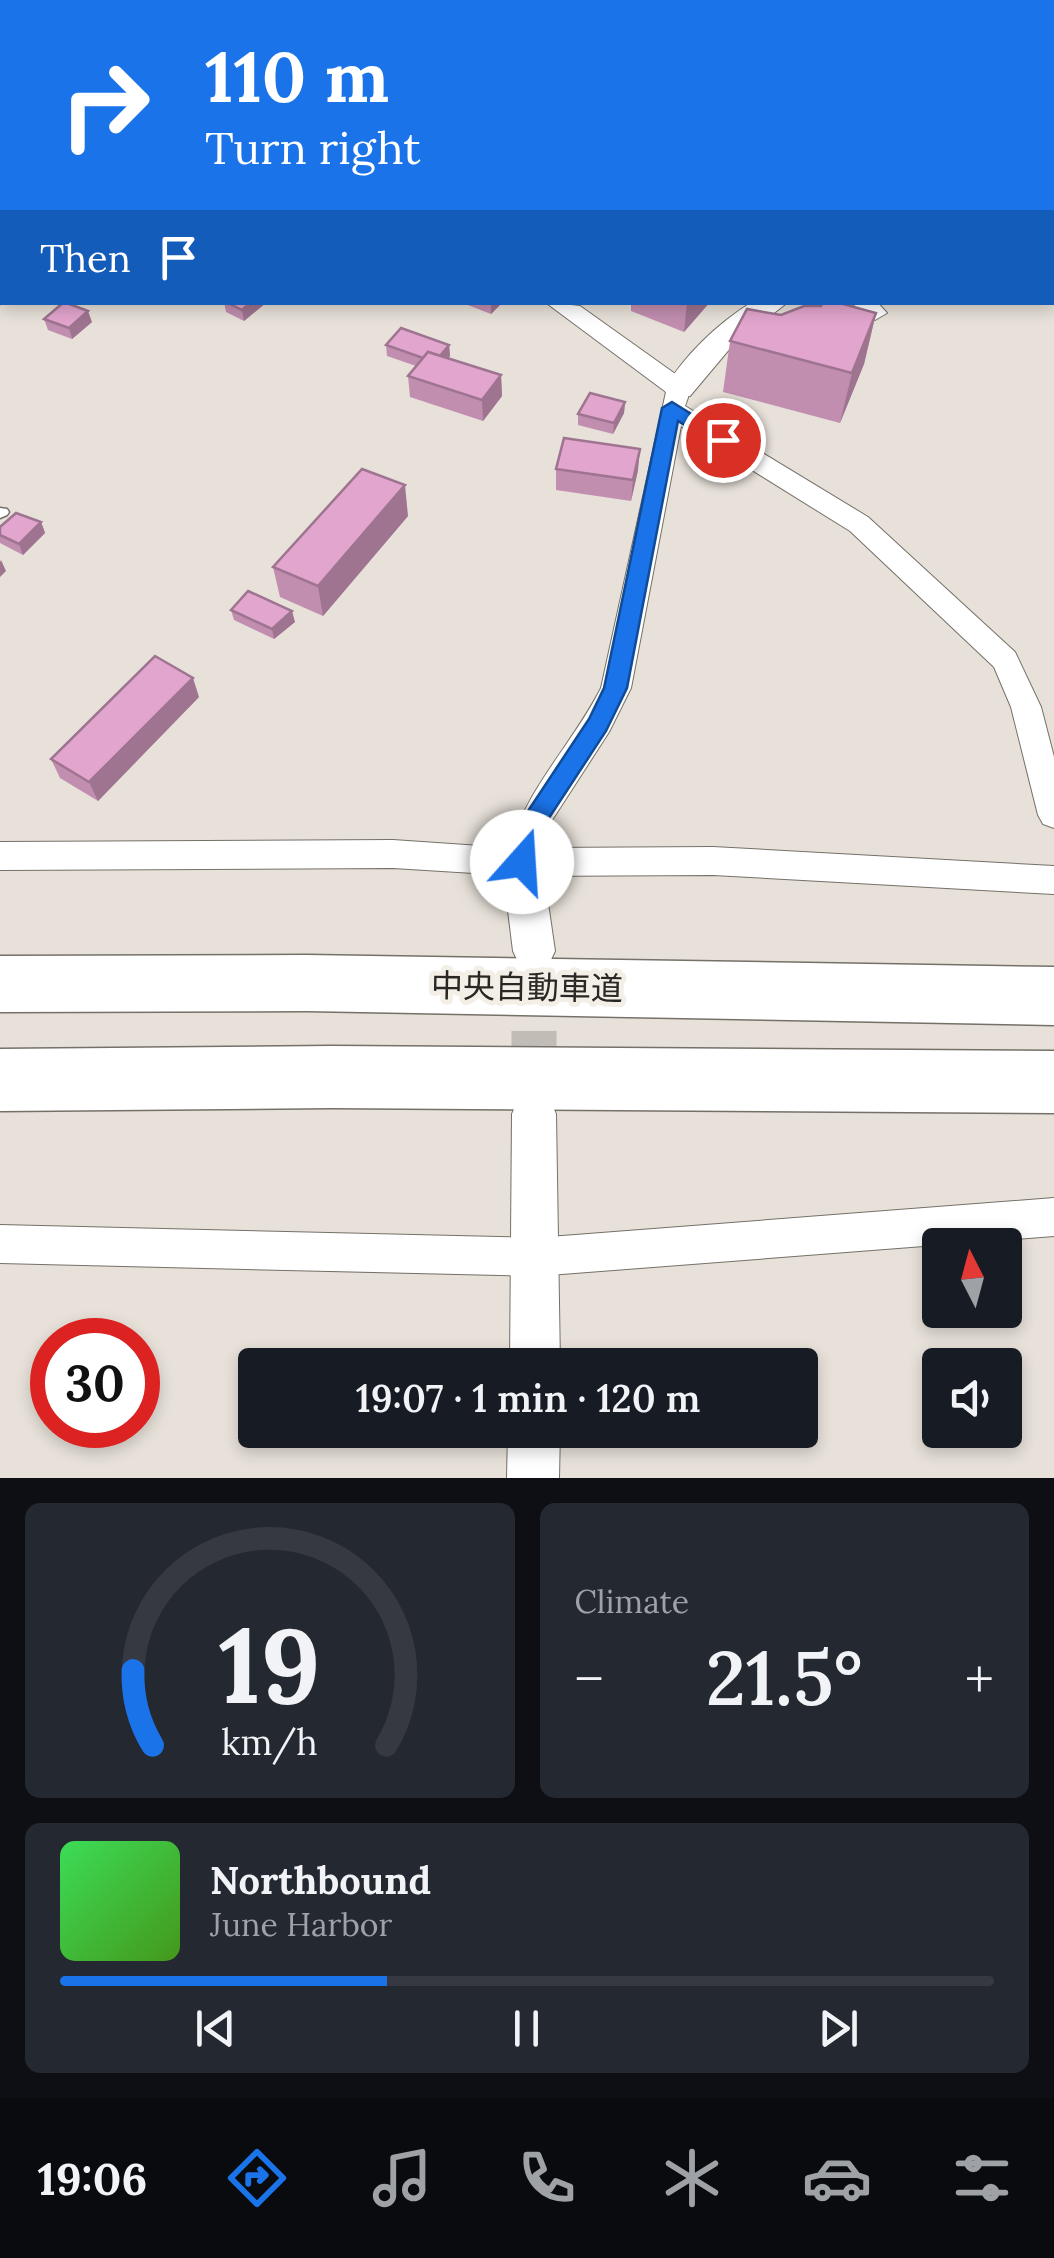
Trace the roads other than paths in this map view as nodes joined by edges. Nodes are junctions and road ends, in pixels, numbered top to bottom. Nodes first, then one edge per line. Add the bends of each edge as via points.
1 (562, 305) edge
2 (769, 305) edge
3 (675, 399) junction
4 (1054, 815) edge
5 (0, 856) edge
6 (522, 862) junction
7 (1054, 880) edge
8 (534, 951) tunnel mouth
9 (0, 984) edge
10 (1054, 996) edge
11 (0, 1080) edge
12 (1054, 1082) edge
13 (534, 1114) tunnel mouth
14 (1054, 1218) edge
15 (0, 1244) edge
16 (536, 1257) junction
17 (535, 1348) edge
18 (534, 1448) edge
19 (533, 1478) edge

1 - 3 street
2 - 3 street via 738,322 708,352
3 - 4 street via 860,524 1006,660 1026,707
3 - 6 street via 616,688 532,824
5 - 6 street via 374,854
6 - 7 street via 712,861
6 - 8 street
9 - 10 highway, 中央自動車道
11 - 12 highway
13 - 16 street
14 - 16 street
15 - 16 street
16 - 17 street
18 - 19 street

